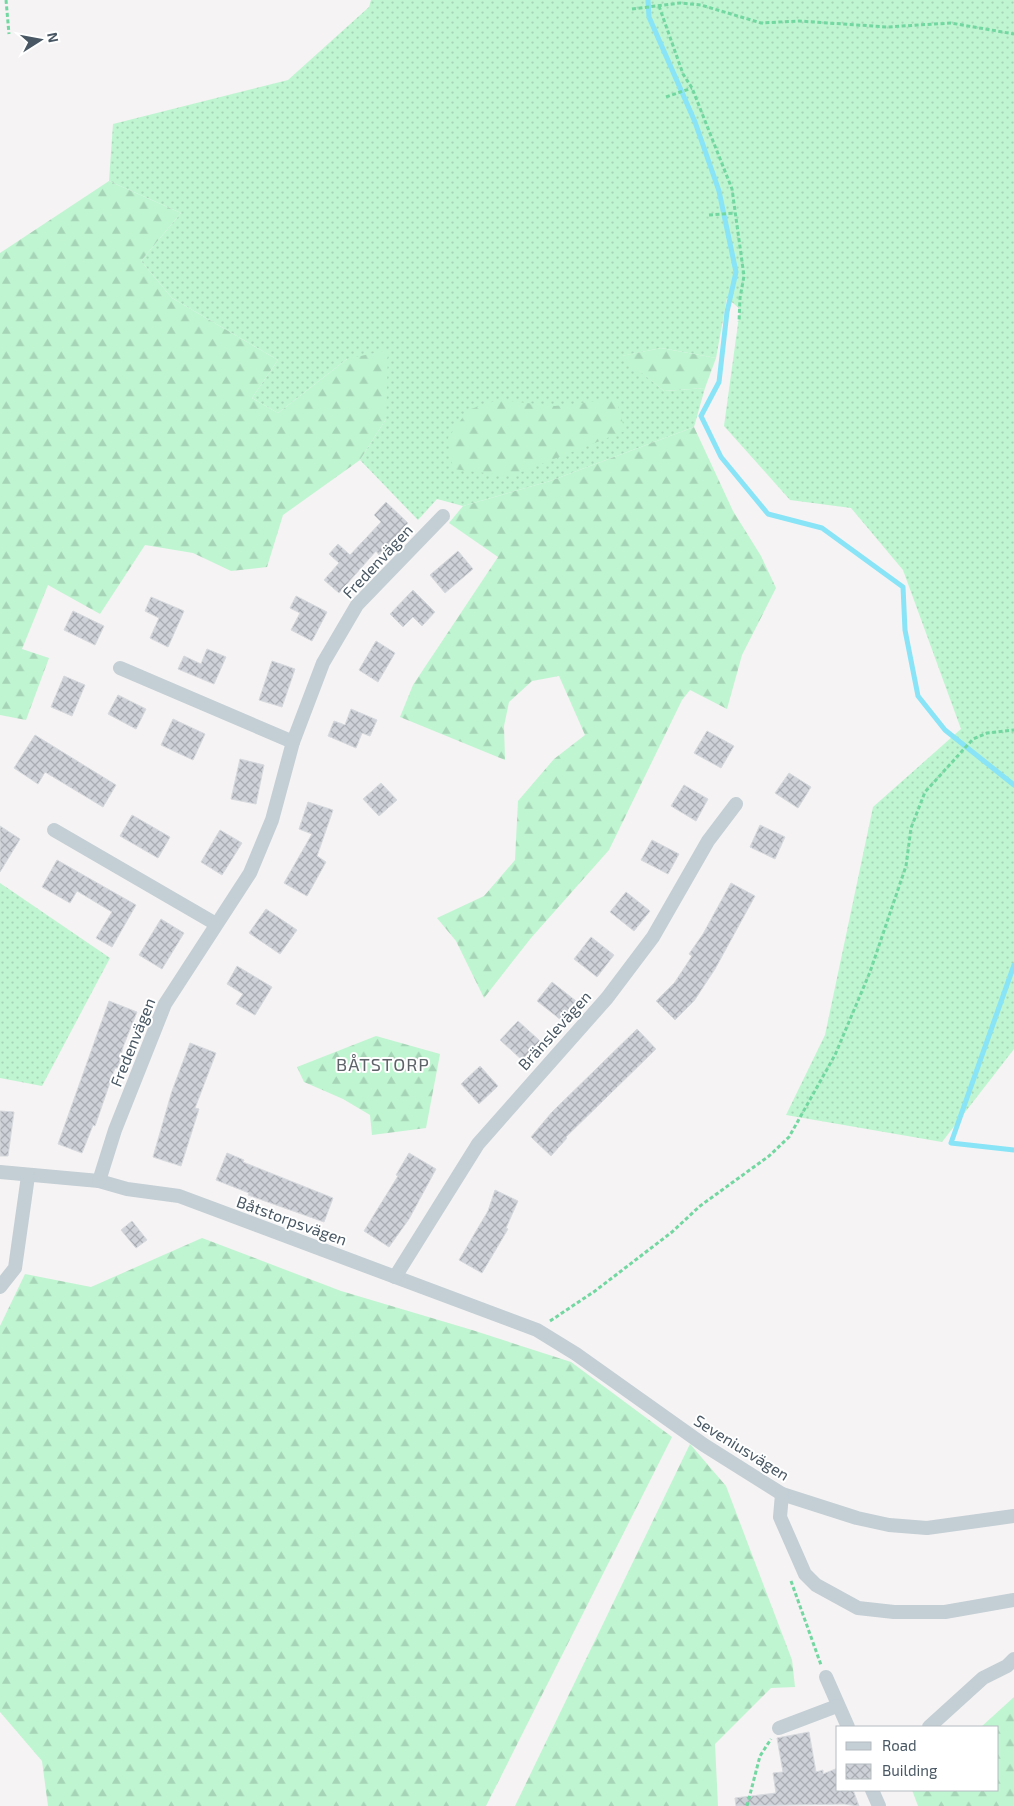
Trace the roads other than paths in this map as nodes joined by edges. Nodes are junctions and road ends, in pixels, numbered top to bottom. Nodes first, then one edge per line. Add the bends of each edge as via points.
1 (443, 516) dead end
2 (120, 668) dead end
3 (293, 742) junction
4 (736, 804) dead end
5 (54, 830) dead end
6 (216, 924) junction
7 (0, 1172) edge
8 (28, 1176) junction
9 (99, 1181) junction
10 (395, 1277) junction
11 (0, 1287) edge
12 (537, 1330) joint
13 (782, 1494) junction
14 (1014, 1516) edge
15 (1014, 1600) edge
16 (1014, 1659) edge
17 (826, 1677) dead end
18 (837, 1706) junction
19 (847, 1726) edge
20 (930, 1726) edge
21 (779, 1728) road end
22 (872, 1791) edge
23 (879, 1806) edge

1 - 3 street, Fredenvägen via 357,605 323,663
2 - 3 street
3 - 6 street, Fredenvägen via 272,820 250,872
4 - 10 street, Bränslevägen via 708,841 653,937 607,998 478,1144
5 - 6 street
6 - 9 street, Fredenvägen via 165,1004 115,1130
7 - 8 street, Båtstorpsvägen
8 - 9 street, Båtstorpsvägen
8 - 11 street via 15,1268
9 - 10 street, Båtstorpsvägen via 127,1189 180,1196
10 - 12 street, Båtstorpsvägen
12 - 13 street, Seveniusvägen via 704,1445
13 - 14 street, Seveniusvägen via 889,1525 927,1528
13 - 15 street via 780,1517 805,1574 816,1585 858,1608 945,1612
16 - 20 street via 983,1678
17 - 18 street
18 - 19 street
18 - 21 street
22 - 23 street

